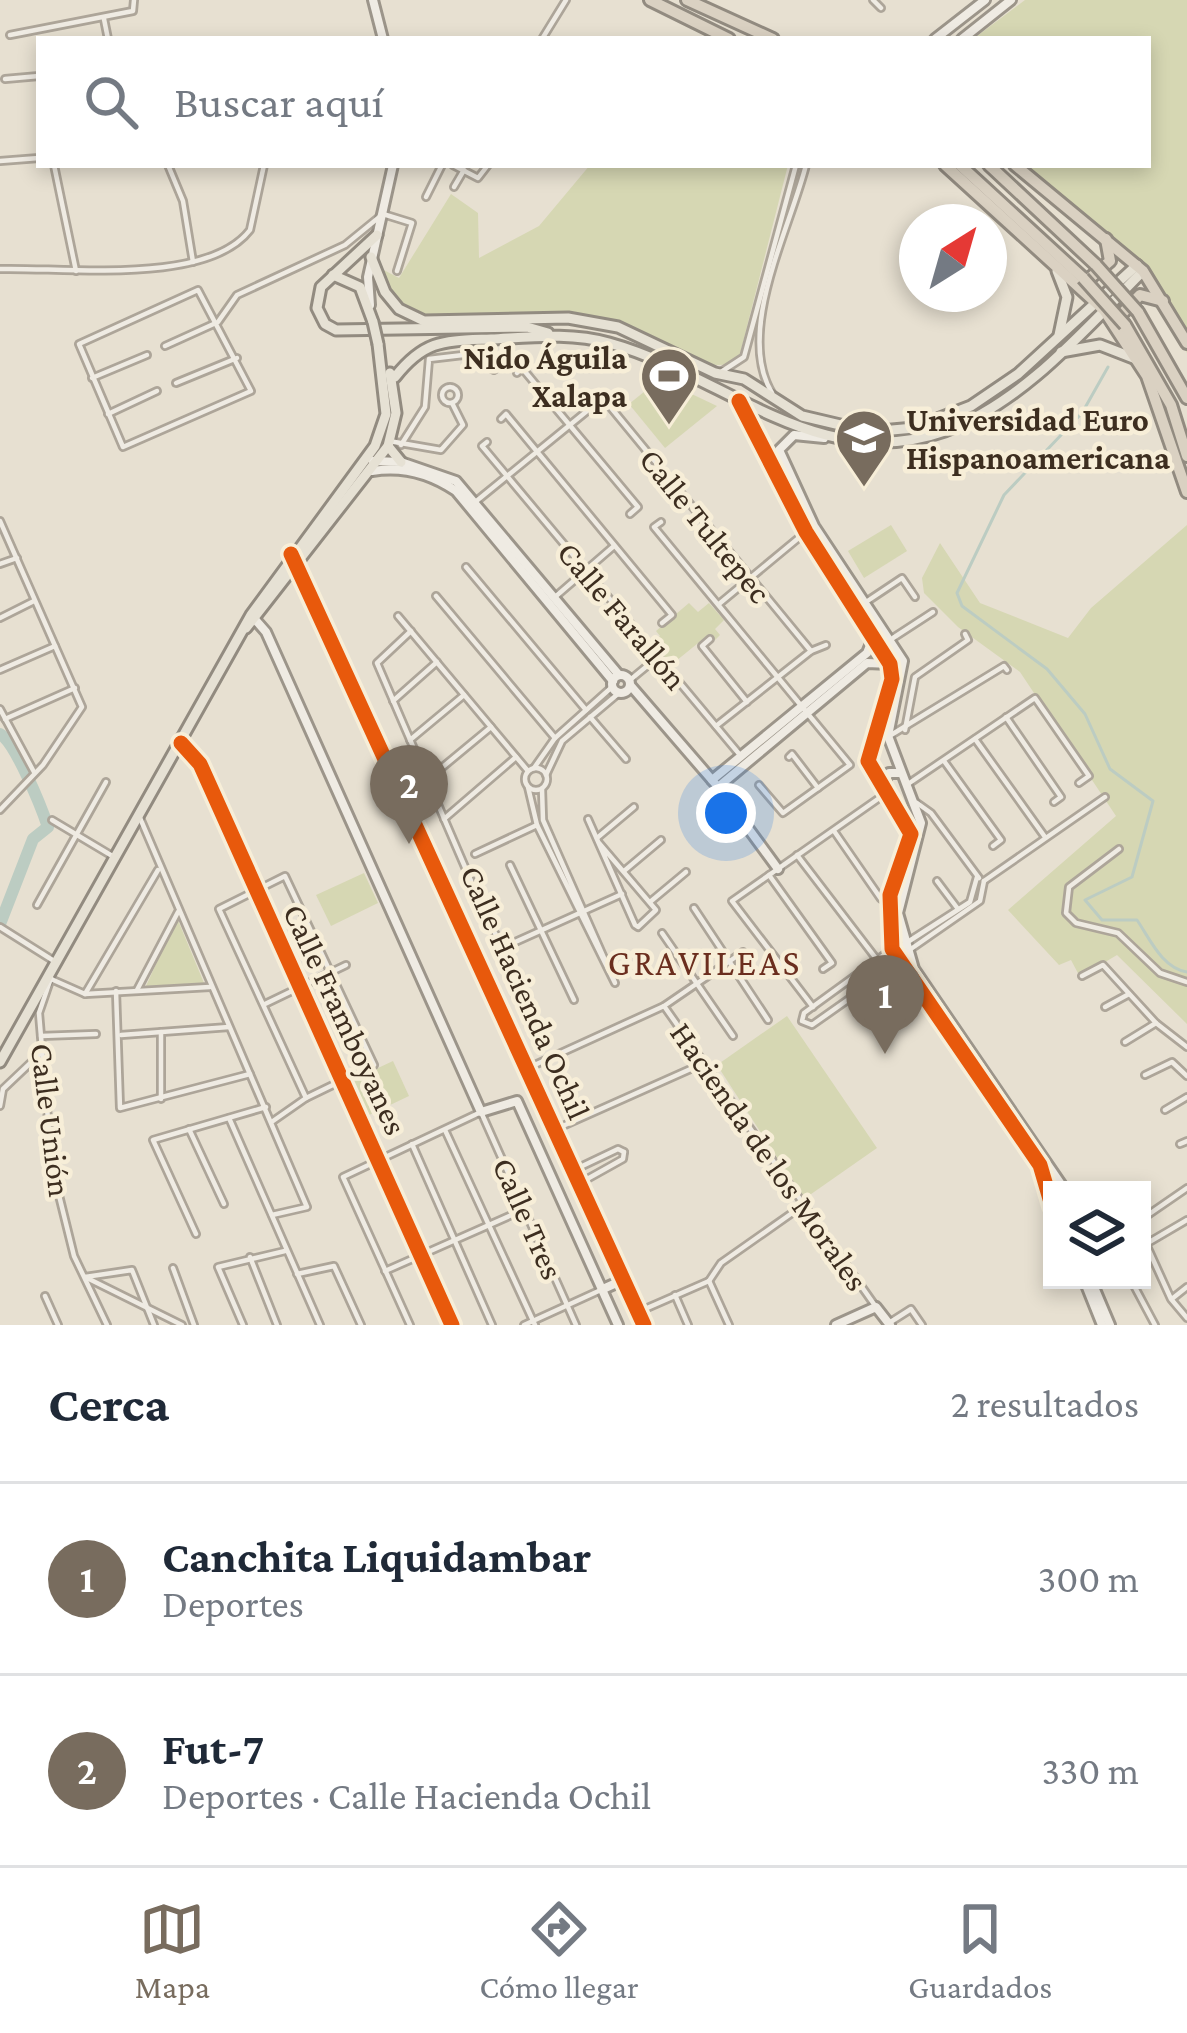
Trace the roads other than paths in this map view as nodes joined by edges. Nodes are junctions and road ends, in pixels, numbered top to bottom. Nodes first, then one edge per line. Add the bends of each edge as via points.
1 (134, 0) edge
2 (373, 0) edge
3 (566, 0) edge
4 (650, 0) edge
5 (687, 0) edge
6 (873, 0) edge
7 (980, 2) edge
8 (1004, 2) edge
9 (881, 8) dead end
10 (104, 19) junction
11 (10, 35) dead end
12 (107, 36) edge
13 (382, 36) edge
14 (544, 36) edge
15 (723, 36) edge
16 (766, 36) edge
17 (939, 36) edge
18 (965, 36) edge
19 (36, 76) edge
20 (5, 79) dead end
21 (36, 158) edge
22 (0, 160) edge
23 (55, 168) edge
24 (169, 168) edge
25 (263, 168) edge
26 (392, 168) edge
27 (440, 168) edge
28 (460, 168) edge
29 (486, 168) edge
30 (795, 168) edge
31 (805, 168) edge
32 (948, 168) edge
33 (963, 168) edge
34 (992, 168) edge
35 (1019, 168) edge
36 (464, 170) junction
37 (454, 188) dead end
38 (426, 197) dead end
39 (383, 214) junction
40 (1103, 233) junction
41 (376, 235) junction
42 (371, 257) junction
43 (1052, 261) junction
44 (193, 262) junction
45 (1140, 268) junction
46 (0, 269) edge
47 (76, 272) junction
48 (398, 272) dead end
49 (333, 275) junction
50 (1081, 281) junction
51 (1166, 303) junction
52 (370, 305) junction
53 (1101, 306) junction
54 (218, 322) junction
55 (495, 322) junction
56 (1119, 324) junction
57 (556, 336) junction
58 (1058, 339) junction
59 (1187, 343) edge
60 (165, 346) dead end
61 (1061, 352) junction
62 (147, 355) dead end
63 (237, 358) junction
64 (1139, 361) junction
65 (692, 362) junction
66 (382, 364) junction
67 (669, 368) junction
68 (494, 370) dead end
69 (517, 373) dead end
70 (715, 374) junction
71 (394, 377) junction
72 (92, 378) junction
73 (176, 383) dead end
74 (762, 390) junction
75 (158, 391) dead end
76 (1187, 398) edge
77 (740, 401) junction
78 (452, 403) dead end
79 (778, 403) junction
80 (107, 414) junction
81 (391, 414) junction
82 (501, 419) dead end
83 (568, 423) junction
84 (870, 432) junction
85 (824, 438) junction
86 (487, 442) dead end
87 (855, 443) junction
88 (393, 444) junction
89 (536, 451) junction
90 (1187, 456) edge
91 (400, 462) junction
92 (373, 464) junction
93 (506, 476) junction
94 (1187, 492) edge
95 (473, 504) junction
96 (631, 514) dead end
97 (802, 515) junction
98 (661, 522) dead end
99 (1, 525) edge
100 (810, 529) junction
101 (614, 546) junction
102 (17, 558) junction
103 (294, 558) junction
104 (0, 564) edge
105 (466, 567) dead end
106 (585, 572) junction
107 (749, 578) junction
108 (436, 596) dead end
109 (555, 597) junction
110 (915, 597) dead end
111 (34, 601) junction
112 (866, 602) junction
113 (718, 604) junction
114 (933, 612) dead end
115 (398, 616) dead end
116 (254, 617) junction
117 (0, 618) edge
118 (662, 623) dead end
119 (411, 632) junction
120 (964, 634) dead end
121 (873, 636) junction
122 (893, 638) junction
123 (710, 639) dead end
124 (826, 645) dead end
125 (55, 646) junction
126 (899, 649) junction
127 (811, 650) junction
128 (882, 650) junction
129 (658, 657) junction
130 (437, 662) junction
131 (890, 664) junction
132 (0, 670) edge
133 (1006, 670) dead end
134 (779, 676) junction
135 (630, 683) junction
136 (616, 684) junction
137 (75, 688) junction
138 (464, 695) junction
139 (393, 701) junction
140 (748, 702) junction
141 (803, 707) junction
142 (0, 709) edge
143 (588, 714) junction
144 (1006, 717) junction
145 (5, 719) junction
146 (574, 726) junction
147 (716, 726) junction
148 (490, 727) junction
149 (905, 730) junction
150 (888, 736) junction
151 (555, 737) junction
152 (975, 739) junction
153 (410, 740) junction
154 (181, 743) junction
155 (740, 754) junction
156 (515, 757) junction
157 (789, 757) dead end
158 (626, 759) dead end
159 (944, 761) junction
160 (531, 770) junction
161 (35, 773) junction
162 (900, 773) junction
163 (546, 775) junction
164 (427, 780) junction
165 (106, 782) dead end
166 (1079, 782) dead end
167 (715, 783) junction
168 (759, 785) dead end
169 (909, 786) junction
170 (528, 788) junction
171 (818, 788) junction
172 (542, 789) junction
173 (885, 794) junction
174 (1105, 797) dead end
175 (1054, 802) dead end
176 (917, 803) junction
177 (634, 807) dead end
178 (0, 810) edge
179 (139, 814) junction
180 (444, 819) junction
181 (588, 819) dead end
182 (52, 820) dead end
183 (537, 825) junction
184 (834, 831) junction
185 (76, 834) junction
186 (1045, 838) junction
187 (597, 840) junction
188 (662, 841) dead end
189 (551, 846) junction
190 (993, 846) dead end
191 (1119, 849) dead end
192 (475, 854) dead end
193 (797, 855) junction
194 (114, 856) junction
195 (510, 865) dead end
196 (158, 870) junction
197 (624, 872) junction
198 (686, 872) dead end
199 (773, 872) junction
200 (981, 879) junction
201 (471, 881) dead end
202 (937, 881) dead end
203 (254, 890) junction
204 (622, 894) junction
205 (881, 899) dead end
206 (650, 902) junction
207 (38, 905) dead end
208 (694, 908) dead end
209 (958, 909) junction
210 (178, 912) junction
211 (582, 912) junction
212 (0, 927) edge
213 (541, 931) junction
214 (662, 933) dead end
215 (495, 934) dead end
216 (502, 948) junction
217 (892, 949) junction
218 (905, 949) junction
219 (743, 952) dead end
220 (55, 961) junction
221 (728, 962) junction
222 (878, 962) junction
223 (899, 962) junction
224 (346, 965) dead end
225 (823, 969) dead end
226 (331, 971) junction
227 (1082, 976) dead end
228 (51, 979) junction
229 (1187, 982) edge
230 (697, 985) junction
231 (297, 986) junction
232 (211, 987) junction
233 (136, 990) junction
234 (116, 991) junction
235 (86, 994) junction
236 (1129, 994) junction
237 (574, 1000) dead end
238 (263, 1004) junction
239 (664, 1006) junction
240 (812, 1007) junction
241 (1105, 1007) dead end
242 (533, 1018) dead end
243 (768, 1020) dead end
244 (1156, 1023) junction
245 (229, 1027) junction
246 (160, 1032) junction
247 (96, 1034) dead end
248 (119, 1035) junction
249 (41, 1036) junction
250 (733, 1036) dead end
251 (1125, 1042) dead end
252 (1187, 1047) edge
253 (43, 1051) junction
254 (0, 1062) edge
255 (705, 1063) junction
256 (527, 1068) junction
257 (251, 1074) junction
258 (1145, 1075) dead end
259 (1187, 1076) edge
260 (341, 1084) junction
261 (1187, 1097) edge
262 (161, 1101) junction
263 (305, 1101) junction
264 (0, 1106) edge
265 (266, 1107) junction
266 (1165, 1109) dead end
267 (481, 1112) junction
268 (229, 1118) junction
269 (273, 1121) junction
270 (556, 1129) junction
271 (189, 1130) junction
272 (445, 1130) junction
273 (412, 1144) junction
274 (379, 1160) junction
275 (574, 1170) junction
276 (1045, 1181) edge
277 (1059, 1181) edge
278 (580, 1183) junction
279 (1187, 1188) edge
280 (224, 1204) dead end
281 (803, 1204) junction
282 (524, 1210) junction
283 (1151, 1213) edge
284 (272, 1215) junction
285 (1187, 1220) edge
286 (490, 1225) junction
287 (196, 1234) dead end
288 (454, 1240) junction
289 (1151, 1241) edge
290 (287, 1251) junction
291 (421, 1255) junction
292 (250, 1257) junction
293 (1151, 1260) edge
294 (173, 1268) dead end
295 (385, 1271) junction
296 (297, 1274) junction
297 (85, 1277) junction
298 (623, 1280) junction
299 (709, 1281) junction
300 (1187, 1287) edge
301 (603, 1289) junction
302 (1091, 1289) edge
303 (1136, 1289) edge
304 (675, 1295) junction
305 (45, 1296) dead end
306 (1171, 1299) junction
307 (567, 1305) junction
308 (876, 1307) junction
309 (148, 1311) junction
310 (638, 1312) junction
311 (1187, 1318) edge
312 (534, 1323) edge
313 (889, 1324) edge
314 (58, 1325) edge
315 (107, 1325) edge
316 (154, 1325) edge
317 (182, 1325) edge
318 (194, 1325) edge
319 (243, 1325) edge
320 (278, 1325) edge
321 (320, 1325) edge
322 (361, 1325) edge
323 (410, 1325) edge
324 (452, 1325) edge
325 (492, 1325) edge
326 (524, 1325) edge
327 (576, 1325) edge
328 (618, 1325) edge
329 (644, 1325) edge
330 (688, 1325) edge
331 (729, 1325) edge
332 (836, 1325) edge
333 (922, 1325) edge
334 (1106, 1325) edge
335 (1155, 1325) edge

1 - 10 street via 133,11
2 - 13 street
3 - 14 street
4 - 15 highway
5 - 16 highway
6 - 9 street
7 - 17 street
8 - 18 street
10 - 11 street
10 - 12 street
19 - 20 street
21 - 22 street
23 - 47 street
24 - 44 street
25 - 44 street via 250,230
26 - 39 street
27 - 38 street
28 - 36 street
29 - 36 street via 478,178
30 - 70 street via 745,357
31 - 79 street via 765,301 760,360
32 - 43 highway
33 - 50 highway
34 - 76 highway, bridge via 1138,312
35 - 40 highway
36 - 37 street
39 - 41 street
39 - 48 street via 412,223
39 - 54 street via 345,245 237,295
40 - 45 highway
40 - 50 highway via 1109,261 1089,283
41 - 42 street
41 - 49 main road
42 - 52 street
42 - 55 main road via 385,292 412,317
43 - 50 highway
43 - 58 main road via 1067,297
44 - 47 street
45 - 51 highway
45 - 53 main road
46 - 47 street
49 - 52 main road via 361,287
49 - 55 main road via 317,308 336,330
50 - 53 highway
50 - 56 highway, bridge
51 - 56 highway via 1140,296
51 - 59 highway
52 - 66 main road, bridge
53 - 56 highway
53 - 58 main road
53 - 61 main road
54 - 60 street
54 - 63 street
54 - 72 street via 196,290 80,342
55 - 57 main road
55 - 65 main road via 534,317 618,327
56 - 64 highway
56 - 90 highway via 1172,405
57 - 67 main road via 609,343
57 - 71 main road via 430,345
58 - 84 main road via 952,416
61 - 64 main road via 1100,345
61 - 87 main road via 1000,402 948,430
62 - 72 street
63 - 73 street
63 - 80 street via 249,394 147,438 123,447
64 - 94 highway
65 - 67 main road via 669,356
65 - 70 main road
66 - 71 main road
66 - 81 main road
67 - 77 main road
68 - 88 street via 463,355 429,359 425,407
69 - 83 street via 521,368
70 - 74 main road
71 - 81 main road
72 - 80 street
74 - 77 main road via 743,386
74 - 79 main road
75 - 80 street
77 - 85 main road
77 - 97 street
78 - 88 street via 463,425 441,450
79 - 84 main road via 821,423
81 - 88 main road
81 - 92 main road
82 - 89 street via 506,414
83 - 89 street
83 - 96 street via 638,507
83 - 107 street, Calle Tultepec via 603,398
84 - 87 main road via 870,440
85 - 87 main road
85 - 97 street via 794,435 779,450
86 - 93 street, Calle Farallón via 482,446
88 - 91 main road
88 - 92 main road
89 - 93 street
89 - 101 street
91 - 92 street
91 - 95 street via 456,482
92 - 95 street via 431,477
92 - 103 main road
93 - 95 street
93 - 106 street, Calle Farallón
95 - 109 street
95 - 136 street
97 - 100 street
98 - 113 street via 654,527
99 - 102 street
100 - 107 street
100 - 112 street
100 - 121 street
101 - 106 street
101 - 118 street via 672,615
102 - 104 street
102 - 111 street
103 - 116 main road
103 - 256 street, Calle Hacienda Ochil
105 - 143 street
106 - 109 street
106 - 129 street, Calle Farallón
107 - 113 street
107 - 127 street, Calle Tultepec
108 - 151 street
109 - 136 street
110 - 112 street via 902,578
111 - 117 street
111 - 125 street
112 - 122 street
113 - 134 street
114 - 122 street
115 - 119 street
116 - 154 main road
116 - 267 street
119 - 130 street
119 - 139 street via 378,660
120 - 149 street via 968,640 915,676
121 - 128 street
121 - 141 street via 867,653
122 - 126 street
123 - 140 street via 702,646
124 - 127 street
125 - 132 street
125 - 137 street
126 - 128 street
126 - 150 street via 904,671
127 - 134 street
128 - 131 street
129 - 135 street
129 - 147 street, Calle Farallón
130 - 138 street
130 - 139 street
131 - 141 street via 867,663
131 - 173 street via 868,761
133 - 149 street
134 - 140 street
134 - 141 street
135 - 136 street
135 - 136 street
135 - 167 street
136 - 143 street
137 - 145 street
137 - 161 street via 80,715
138 - 148 street
138 - 153 street
139 - 153 street
140 - 147 street
141 - 155 street
141 - 167 street
141 - 171 street via 850,765
142 - 145 street
143 - 146 street
143 - 158 street
144 - 152 street
144 - 166 street via 1035,698 1089,776
144 - 175 street via 1061,796
145 - 161 street
146 - 151 street
146 - 163 street
147 - 155 street, Calle Farallón
148 - 156 street
148 - 164 street
149 - 150 street
150 - 162 street
151 - 160 street
152 - 159 street
152 - 186 street
153 - 164 street
154 - 179 main road
154 - 203 street, Calle Framboyanes via 200,764
155 - 167 street
156 - 160 street
156 - 180 street
157 - 171 street
159 - 169 street
159 - 190 street via 1001,840
160 - 163 street
160 - 170 street
161 - 178 street
162 - 169 street
162 - 173 street via 889,773
163 - 172 street
164 - 180 street
165 - 185 street
167 - 199 street
168 - 171 street via 783,813
169 - 173 street
169 - 176 street
170 - 172 street
170 - 183 street
172 - 189 street
173 - 184 street
173 - 217 street via 911,834 890,895
174 - 186 street
176 - 200 street
176 - 218 street via 919,847 898,913
177 - 187 street
179 - 194 main road
179 - 196 street
180 - 201 street
181 - 187 street
182 - 185 street
183 - 189 street
183 - 192 street
184 - 193 street
184 - 205 street
185 - 194 street
185 - 207 street
186 - 200 street
187 - 197 street
187 - 204 street
188 - 197 street
189 - 211 street
191 - 229 street via 1069,887 1066,913 1118,933 1160,974
193 - 199 street
193 - 222 street
194 - 220 main road
195 - 213 street
196 - 210 street
196 - 235 street
197 - 206 street
198 - 206 street
199 - 225 street via 832,963
199 - 240 street via 732,901
200 - 209 street
200 - 218 street via 980,901
202 - 209 street
203 - 226 street via 288,877
203 - 231 street, Calle Framboyanes
203 - 238 street via 219,907
204 - 206 street via 636,927 657,913
204 - 211 street
208 - 221 street
209 - 218 street
210 - 232 street
210 - 233 street
211 - 211 street via 615,983
211 - 213 street
212 - 220 street
213 - 216 street
213 - 237 street
214 - 230 street
215 - 216 street
216 - 242 street
217 - 222 street
217 - 223 street
218 - 277 street
219 - 221 street
220 - 228 street, Calle Unión
220 - 254 main road
221 - 230 street
221 - 243 street
222 - 223 street
222 - 240 street
223 - 240 street via 806,1024 802,1016
223 - 276 street
224 - 226 street
226 - 231 street
226 - 260 street via 374,1068
227 - 236 street via 1103,965
228 - 235 street
228 - 249 street, Calle Unión via 39,1012
230 - 239 street
230 - 250 street
231 - 238 street
231 - 260 street, Calle Framboyanes
232 - 233 street
232 - 245 street
233 - 234 street
234 - 235 street
234 - 248 street
236 - 241 street
236 - 244 street
238 - 263 street
239 - 255 street, Hacienda de los Morales
239 - 256 street
244 - 251 street
244 - 252 street
245 - 246 street
245 - 257 street
246 - 248 street
246 - 262 street
247 - 249 street
248 - 262 street via 120,1108
249 - 253 street, Calle Unión
253 - 264 street via 3,1089
253 - 297 street, Calle Unión via 52,1167
255 - 270 street
255 - 281 street, Hacienda de los Morales
256 - 270 street, Calle Hacienda Ochil
257 - 262 street
257 - 265 street
258 - 259 street via 1172,1062
260 - 263 street
260 - 274 street, Calle Framboyanes
261 - 266 street
263 - 269 street
265 - 268 street
265 - 269 street
267 - 272 street
267 - 282 street, Calle Tres
267 - 301 street via 518,1101
268 - 271 street
268 - 284 street
269 - 284 street via 307,1208
270 - 275 street, Calle Hacienda Ochil
271 - 280 street
271 - 287 street via 152,1140
272 - 273 street
272 - 286 street
273 - 274 street
273 - 288 street
274 - 291 street, Calle Framboyanes
274 - 295 street via 343,1177
275 - 278 street, Calle Hacienda Ochil
275 - 278 street via 624,1153
278 - 298 street, Calle Hacienda Ochil
279 - 283 street
281 - 299 street via 721,1263
281 - 308 street, Hacienda de los Morales
282 - 286 street
282 - 307 street, Calle Tres
284 - 290 street
285 - 289 street
286 - 288 street
286 - 312 street
288 - 291 street
288 - 325 street
290 - 292 street
290 - 296 street
291 - 295 street
291 - 324 street, Calle Framboyanes
292 - 319 street via 218,1267
292 - 320 street
293 - 306 street
294 - 318 street
295 - 323 street
296 - 321 street
296 - 322 street via 334,1266
297 - 309 street
297 - 309 street via 132,1270
297 - 315 street, Calle Unión
298 - 301 street
298 - 310 street, Calle Hacienda Ochil
299 - 304 street
299 - 331 street
300 - 306 street
301 - 307 street
301 - 328 street
302 - 334 street
303 - 335 street
304 - 310 street
304 - 330 street
305 - 314 street
306 - 311 street
307 - 312 street
307 - 327 street, Calle Tres
308 - 313 street
308 - 332 street
309 - 316 street
309 - 317 street
310 - 329 street, Calle Hacienda Ochil
312 - 326 street
313 - 333 street via 911,1309

